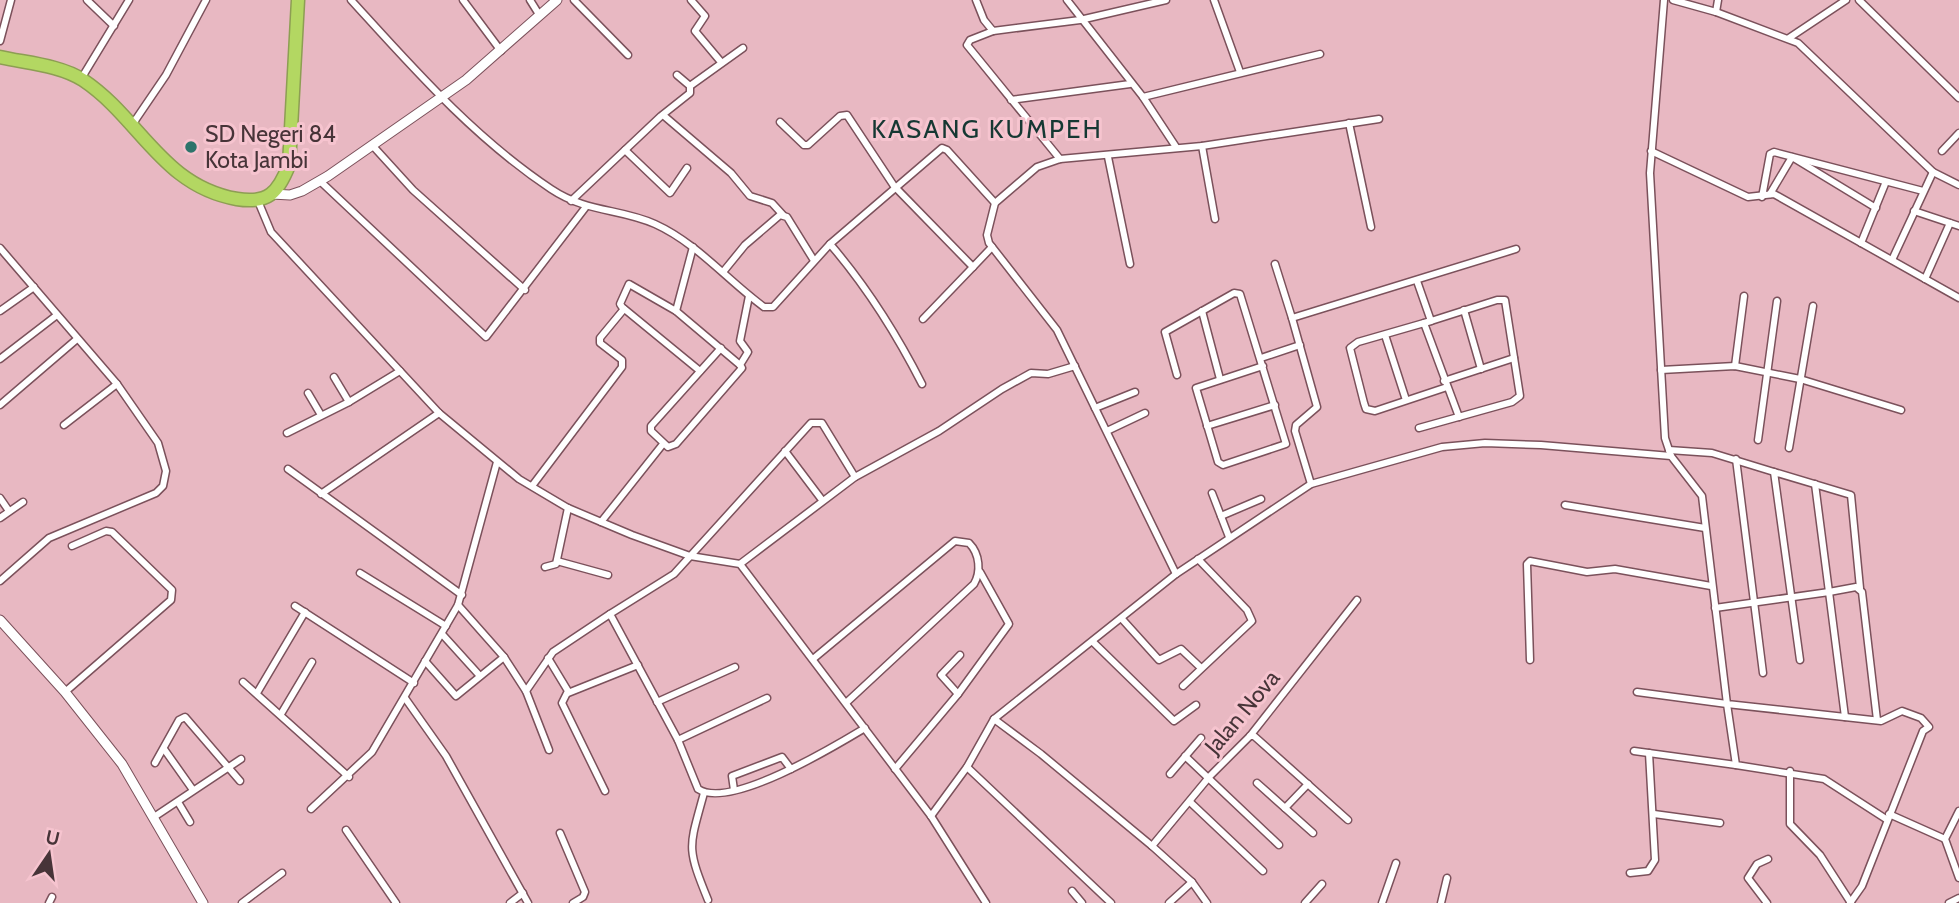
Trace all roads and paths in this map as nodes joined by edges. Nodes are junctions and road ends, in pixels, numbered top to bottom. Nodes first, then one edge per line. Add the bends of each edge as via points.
1 (11, 0) edge
2 (87, 0) edge
3 (129, 0) edge
4 (206, 0) edge
5 (298, 0) edge
6 (351, 0) edge
7 (463, 0) edge
8 (530, 0) edge
9 (557, 0) edge
10 (574, 0) edge
11 (691, 0) edge
12 (976, 0) edge
13 (1067, 0) edge
14 (1166, 0) edge
15 (1214, 0) edge
16 (1664, 0) edge
17 (1673, 0) edge
18 (1718, 0) edge
19 (1845, 0) edge
20 (1859, 0) edge
21 (1716, 12) junction
22 (540, 16) junction
23 (1080, 20) junction
24 (114, 26) junction
25 (993, 31) junction
26 (1789, 38) junction
27 (0, 41) edge
28 (743, 48) dead end
29 (501, 51) junction
30 (1320, 54) dead end
31 (628, 55) dead end
32 (0, 57) edge
33 (721, 62) junction
34 (1240, 72) junction
35 (677, 75) dead end
36 (81, 79) junction
37 (1130, 84) junction
38 (690, 86) junction
39 (1143, 97) junction
40 (440, 98) junction
41 (1959, 98) edge
42 (1011, 100) junction
43 (663, 115) junction
44 (1379, 119) dead end
45 (780, 122) dead end
46 (1349, 123) junction
47 (131, 126) junction
48 (1959, 133) edge
49 (372, 145) junction
50 (1202, 146) junction
51 (1176, 147) junction
52 (625, 150) junction
53 (1651, 151) junction
54 (1942, 151) dead end
55 (1108, 157) junction
56 (1792, 157) junction
57 (1060, 159) junction
58 (687, 168) dead end
59 (1934, 172) junction
60 (320, 181) junction
61 (1885, 184) junction
62 (1959, 185) edge
63 (894, 186) junction
64 (1923, 191) junction
65 (272, 194) junction
66 (1770, 194) junction
67 (1762, 197) junction
68 (258, 201) junction
69 (571, 201) junction
70 (995, 203) junction
71 (585, 208) junction
72 (1876, 208) junction
73 (1914, 211) junction
74 (783, 215) junction
75 (1215, 219) dead end
76 (1950, 223) junction
77 (1959, 226) edge
78 (1371, 227) dead end
79 (1861, 243) junction
80 (830, 244) junction
81 (693, 247) junction
82 (992, 247) junction
83 (0, 248) edge
84 (1516, 248) dead end
85 (813, 259) junction
86 (1892, 260) junction
87 (1130, 264) dead end
88 (1275, 264) dead end
89 (973, 267) junction
90 (723, 272) junction
91 (1925, 279) junction
92 (1417, 281) junction
93 (34, 287) junction
94 (525, 290) junction
95 (749, 296) junction
96 (1744, 296) dead end
97 (1959, 296) edge
98 (1777, 301) dead end
99 (1813, 306) dead end
100 (624, 309) junction
101 (1464, 310) junction
102 (0, 311) edge
103 (676, 311) junction
104 (1202, 311) junction
105 (57, 315) junction
106 (1292, 318) junction
107 (923, 319) dead end
108 (1428, 322) junction
109 (1385, 335) junction
110 (77, 339) junction
111 (1300, 345) junction
112 (721, 348) junction
113 (1261, 358) junction
114 (1514, 358) junction
115 (0, 359) edge
116 (740, 365) junction
117 (1076, 366) junction
118 (1263, 366) junction
119 (1735, 366) junction
120 (1481, 369) junction
121 (1661, 370) junction
122 (400, 371) junction
123 (700, 371) junction
124 (1769, 372) junction
125 (1177, 375) dead end
126 (334, 377) dead end
127 (1220, 379) junction
128 (1800, 379) junction
129 (117, 384) junction
130 (922, 384) dead end
131 (1446, 384) junction
132 (1135, 392) dead end
133 (308, 393) dead end
134 (1406, 400) junction
135 (349, 402) junction
136 (0, 405) edge
137 (1275, 405) junction
138 (1096, 408) junction
139 (1901, 410) dead end
140 (439, 413) junction
141 (1145, 413) dead end
142 (321, 415) junction
143 (1459, 417) junction
144 (64, 425) dead end
145 (1207, 426) junction
146 (1419, 428) dead end
147 (1107, 431) junction
148 (286, 433) dead end
149 (1758, 440) dead end
150 (663, 444) junction
151 (1789, 448) dead end
152 (785, 451) junction
153 (1670, 453) junction
154 (1736, 459) junction
155 (497, 462) junction
156 (288, 469) dead end
157 (1774, 472) junction
158 (855, 477) junction
159 (1311, 484) junction
160 (1815, 484) junction
161 (532, 486) junction
162 (1212, 493) dead end
163 (321, 494) junction
164 (0, 498) edge
165 (1261, 499) dead end
166 (822, 500) junction
167 (23, 502) dead end
168 (1565, 505) dead end
169 (569, 508) junction
170 (9, 511) junction
171 (1221, 516) junction
172 (0, 518) edge
173 (601, 522) junction
174 (1705, 528) junction
175 (1229, 537) junction
176 (72, 546) dead end
177 (690, 556) junction
178 (1198, 559) junction
179 (557, 561) junction
180 (740, 564) junction
181 (545, 567) dead end
182 (980, 572) junction
183 (360, 573) dead end
184 (1176, 574) junction
185 (608, 575) dead end
186 (0, 581) edge
187 (1711, 586) junction
188 (1860, 588) junction
189 (1829, 592) junction
190 (462, 595) junction
191 (1793, 597) junction
192 (1357, 600) dead end
193 (1754, 603) junction
194 (458, 605) junction
195 (295, 606) dead end
196 (1716, 608) junction
197 (305, 612) junction
198 (610, 614) junction
199 (1122, 619) junction
200 (0, 620) edge
201 (446, 626) junction
202 (442, 634) junction
203 (1093, 642) junction
204 (960, 654) dead end
205 (504, 657) junction
206 (548, 658) junction
207 (813, 659) junction
208 (1530, 660) dead end
209 (1800, 660) dead end
210 (312, 662) dead end
211 (425, 662) junction
212 (638, 665) junction
213 (735, 667) dead end
214 (1201, 668) junction
215 (1763, 673) dead end
216 (480, 676) junction
217 (243, 682) dead end
218 (414, 682) junction
219 (1183, 686) dead end
220 (526, 691) junction
221 (65, 692) junction
222 (1637, 692) dead end
223 (257, 693) junction
224 (568, 694) junction
225 (958, 694) junction
226 (405, 698) junction
227 (766, 698) dead end
228 (657, 702) junction
229 (847, 702) junction
230 (1727, 704) junction
231 (1196, 705) dead end
232 (281, 713) junction
233 (1845, 717) junction
234 (994, 719) junction
235 (1877, 720) junction
236 (865, 728) junction
237 (1250, 736) junction
238 (1200, 738) dead end
239 (678, 740) junction
240 (163, 749) junction
241 (549, 750) dead end
242 (1634, 751) dead end
243 (1649, 753) junction
244 (1185, 756) junction
245 (241, 758) dead end
246 (155, 763) dead end
247 (1735, 765) junction
248 (228, 767) junction
249 (967, 767) junction
250 (791, 769) junction
251 (895, 769) junction
252 (1790, 771) junction
253 (1170, 774) dead end
254 (349, 776) junction
255 (1210, 776) junction
256 (240, 781) dead end
257 (1256, 783) dead end
258 (1308, 784) junction
259 (193, 790) junction
260 (734, 790) junction
261 (605, 791) dead end
262 (704, 793) junction
263 (178, 802) junction
264 (1190, 802) junction
265 (1285, 808) junction
266 (312, 809) dead end
267 (1959, 811) edge
268 (1654, 814) junction
269 (931, 816) junction
270 (1888, 816) junction
271 (154, 817) junction
272 (1348, 820) dead end
273 (190, 821) dead end
274 (1720, 823) dead end
275 (346, 830) dead end
276 (1313, 833) dead end
277 (560, 834) dead end
278 (1945, 839) junction
279 (1279, 845) dead end
280 (1153, 846) junction
281 (1769, 859) dead end
282 (1395, 863) dead end
283 (1263, 871) dead end
284 (282, 873) dead end
285 (1630, 873) dead end
286 (1447, 878) dead end
287 (1959, 878) edge
288 (1192, 882) junction
289 (1322, 884) dead end
290 (1072, 891) dead end
291 (523, 893) junction
292 (1959, 898) edge
293 (708, 900) dead end
294 (200, 902) edge
295 (242, 903) edge
296 (396, 903) edge
297 (510, 903) edge
298 (528, 903) edge
299 (573, 903) edge
300 (986, 903) edge
301 (1082, 903) edge
302 (1111, 903) edge
303 (1169, 903) edge
304 (1206, 903) edge
305 (1305, 903) edge
306 (1382, 903) edge
307 (1441, 903) edge
308 (1766, 903) edge
309 (1850, 903) edge
310 (1949, 903) edge

1 - 27 street
2 - 24 street
3 - 24 street
4 - 47 street via 166,75
5 - 65 highway via 289,165
6 - 40 street
7 - 29 street
8 - 22 street
9 - 22 street
10 - 31 street
11 - 33 street via 705,16 695,31
12 - 25 street
13 - 23 street
14 - 23 street
15 - 34 street
16 - 53 street
17 - 21 street
18 - 21 street
19 - 26 street
20 - 41 street
21 - 26 street
22 - 29 street
23 - 25 street
23 - 37 street
24 - 36 street
25 - 42 street via 967,45
26 - 59 street
28 - 33 street
29 - 40 street
30 - 34 street
32 - 36 highway
33 - 38 street
34 - 39 street
35 - 38 street
36 - 47 highway
37 - 39 street
37 - 42 street
38 - 43 street via 690,93
39 - 51 street
40 - 49 street
40 - 69 street via 517,165
42 - 57 street
43 - 52 street
43 - 74 street via 750,195 772,203
44 - 46 street
45 - 63 street via 808,145 847,115
46 - 50 street
46 - 78 street
47 - 68 highway via 176,173 228,197
48 - 54 street
49 - 60 street
49 - 94 street via 413,190
50 - 51 street
50 - 75 street
51 - 55 street
52 - 58 street via 670,193
52 - 69 street
53 - 67 street via 1741,194
53 - 121 street
55 - 57 street
55 - 87 street
56 - 61 street
56 - 66 street
56 - 67 street via 1770,154
56 - 72 street
57 - 70 street via 1037,167
59 - 62 street
59 - 64 street
60 - 65 street via 290,195
60 - 94 street via 484,336 489,336
61 - 64 street
61 - 72 street
63 - 70 street via 942,148
63 - 80 street
63 - 89 street
64 - 73 street
65 - 68 highway
66 - 67 street
66 - 79 street
68 - 122 street via 271,232
69 - 71 street
70 - 82 street via 987,235
71 - 81 street via 657,224
71 - 94 street
72 - 79 street
73 - 76 street
73 - 86 street
74 - 85 street
74 - 90 street via 746,245
76 - 77 street
76 - 91 street
79 - 86 street
80 - 85 street
80 - 130 street via 860,279 901,341
81 - 90 street
81 - 103 street
82 - 89 street
82 - 117 street via 1049,318
83 - 93 street
84 - 92 street
85 - 95 street via 773,307 764,307
86 - 91 street
88 - 106 street
89 - 107 street
90 - 95 street
91 - 97 street
92 - 106 street
92 - 108 street
93 - 102 street
93 - 105 street
95 - 116 street via 740,341 748,352
96 - 119 street
98 - 124 street
99 - 128 street
100 - 103 street via 620,304 631,283
100 - 123 street
100 - 161 street via 600,338 600,343 622,360 622,367
101 - 108 street
101 - 114 street via 1505,300
101 - 120 street
103 - 112 street
104 - 113 street via 1234,293 1240,295
104 - 125 street via 1165,332
104 - 127 street
105 - 110 street
105 - 115 street
106 - 111 street
108 - 109 street
108 - 131 street
109 - 134 street
109 - 134 street via 1350,348 1364,403 1366,409 1375,411
110 - 129 street
110 - 136 street
111 - 113 street
111 - 159 street via 1317,407 1295,430
112 - 116 street
112 - 123 street
113 - 118 street
114 - 120 street
114 - 143 street via 1520,389 1517,400
116 - 150 street via 676,444
117 - 138 street
117 - 158 street via 1026,376
118 - 127 street
118 - 137 street
119 - 121 street
119 - 124 street
120 - 131 street
121 - 153 street
122 - 135 street
122 - 140 street
123 - 150 street via 651,426
124 - 128 street
124 - 149 street
126 - 135 street
127 - 145 street via 1196,388
128 - 139 street
128 - 151 street
129 - 144 street
129 - 186 street via 158,443 166,471 163,486 49,538
131 - 134 street
131 - 143 street
132 - 138 street
133 - 142 street
135 - 142 street
137 - 145 street
137 - 145 street via 1285,446 1220,464
138 - 147 street
140 - 155 street
140 - 163 street
141 - 147 street
142 - 148 street
143 - 146 street
147 - 184 street
150 - 173 street
152 - 158 street via 818,421
152 - 166 street
152 - 177 street
153 - 154 street via 1712,453
153 - 159 street via 1541,445 1453,446
153 - 174 street via 1702,496
154 - 157 street
154 - 193 street
155 - 161 street
155 - 190 street
156 - 163 street
157 - 160 street
157 - 191 street
158 - 166 street
159 - 175 street
160 - 188 street via 1852,495
160 - 189 street
161 - 169 street
162 - 171 street
163 - 190 street
164 - 170 street
165 - 171 street
166 - 180 street
167 - 170 street
168 - 174 street
169 - 173 street
169 - 179 street
170 - 172 street
171 - 175 street
173 - 177 street
174 - 187 street
175 - 178 street
176 - 221 street via 112,532 172,595
177 - 180 street
177 - 198 street via 667,580
178 - 184 street
178 - 214 street via 1252,621
179 - 181 street
179 - 185 street
180 - 207 street
182 - 207 street via 974,548 955,541
182 - 225 street via 1009,624
182 - 229 street via 974,584
183 - 201 street
184 - 199 street
187 - 196 street
187 - 208 street via 1615,569 1587,572 1530,561
188 - 189 street
188 - 235 street
189 - 191 street
189 - 233 street
190 - 194 street
191 - 193 street
191 - 209 street
192 - 237 street, Jalan Nova
193 - 196 street
193 - 215 street
194 - 201 street
194 - 205 street
195 - 197 street
196 - 230 street
197 - 218 street
197 - 223 street
198 - 206 street
198 - 212 street
199 - 203 street
199 - 214 street via 1159,660 1181,649
200 - 221 street
201 - 202 street
202 - 211 street
202 - 216 street
203 - 231 street via 1174,721
203 - 234 street
204 - 225 street via 940,675
205 - 216 street
205 - 220 street
206 - 220 street
206 - 224 street
207 - 229 street
210 - 232 street
211 - 216 street via 453,695
211 - 218 street
212 - 224 street
212 - 228 street
213 - 228 street
214 - 219 street
217 - 223 street
218 - 226 street
220 - 241 street
221 - 271 street via 122,764
222 - 230 street
223 - 232 street
224 - 261 street via 562,703
225 - 251 street
226 - 254 street via 372,752
226 - 291 street via 446,756
227 - 239 street
228 - 239 street
229 - 236 street
230 - 233 street
230 - 247 street
232 - 254 street
233 - 235 street
234 - 249 street
234 - 280 street
235 - 270 street via 1902,711 1921,718 1929,727 1923,731
236 - 250 street
236 - 251 street
237 - 255 street, Jalan Nova
237 - 258 street
238 - 244 street
239 - 262 street via 698,789
240 - 246 street
240 - 248 street via 185,717
240 - 259 street
242 - 243 street
243 - 247 street
243 - 268 street
244 - 253 street
244 - 255 street
245 - 248 street
247 - 252 street
248 - 256 street
248 - 259 street
249 - 269 street
249 - 302 street
250 - 260 street
250 - 260 street via 782,757 732,776
251 - 269 street
252 - 270 street via 1831,782 1868,809
252 - 309 street via 1790,824 1820,855
254 - 266 street
255 - 264 street, Jalan Nova
255 - 279 street
257 - 265 street
258 - 265 street
258 - 272 street
259 - 263 street
260 - 262 street
262 - 293 street via 690,856
263 - 271 street
263 - 273 street
264 - 280 street, Jalan Nova
264 - 283 street
265 - 276 street
267 - 278 street
268 - 274 street
268 - 285 street via 1653,868
269 - 300 street
270 - 278 street
270 - 309 street via 1862,886
271 - 294 street
275 - 296 street
277 - 299 street via 585,892
278 - 287 street
280 - 288 street
281 - 308 street via 1757,864 1748,878
282 - 306 street
284 - 295 street
286 - 307 street
288 - 303 street
288 - 304 street
289 - 305 street
290 - 301 street
291 - 297 street
291 - 298 street
292 - 310 street

